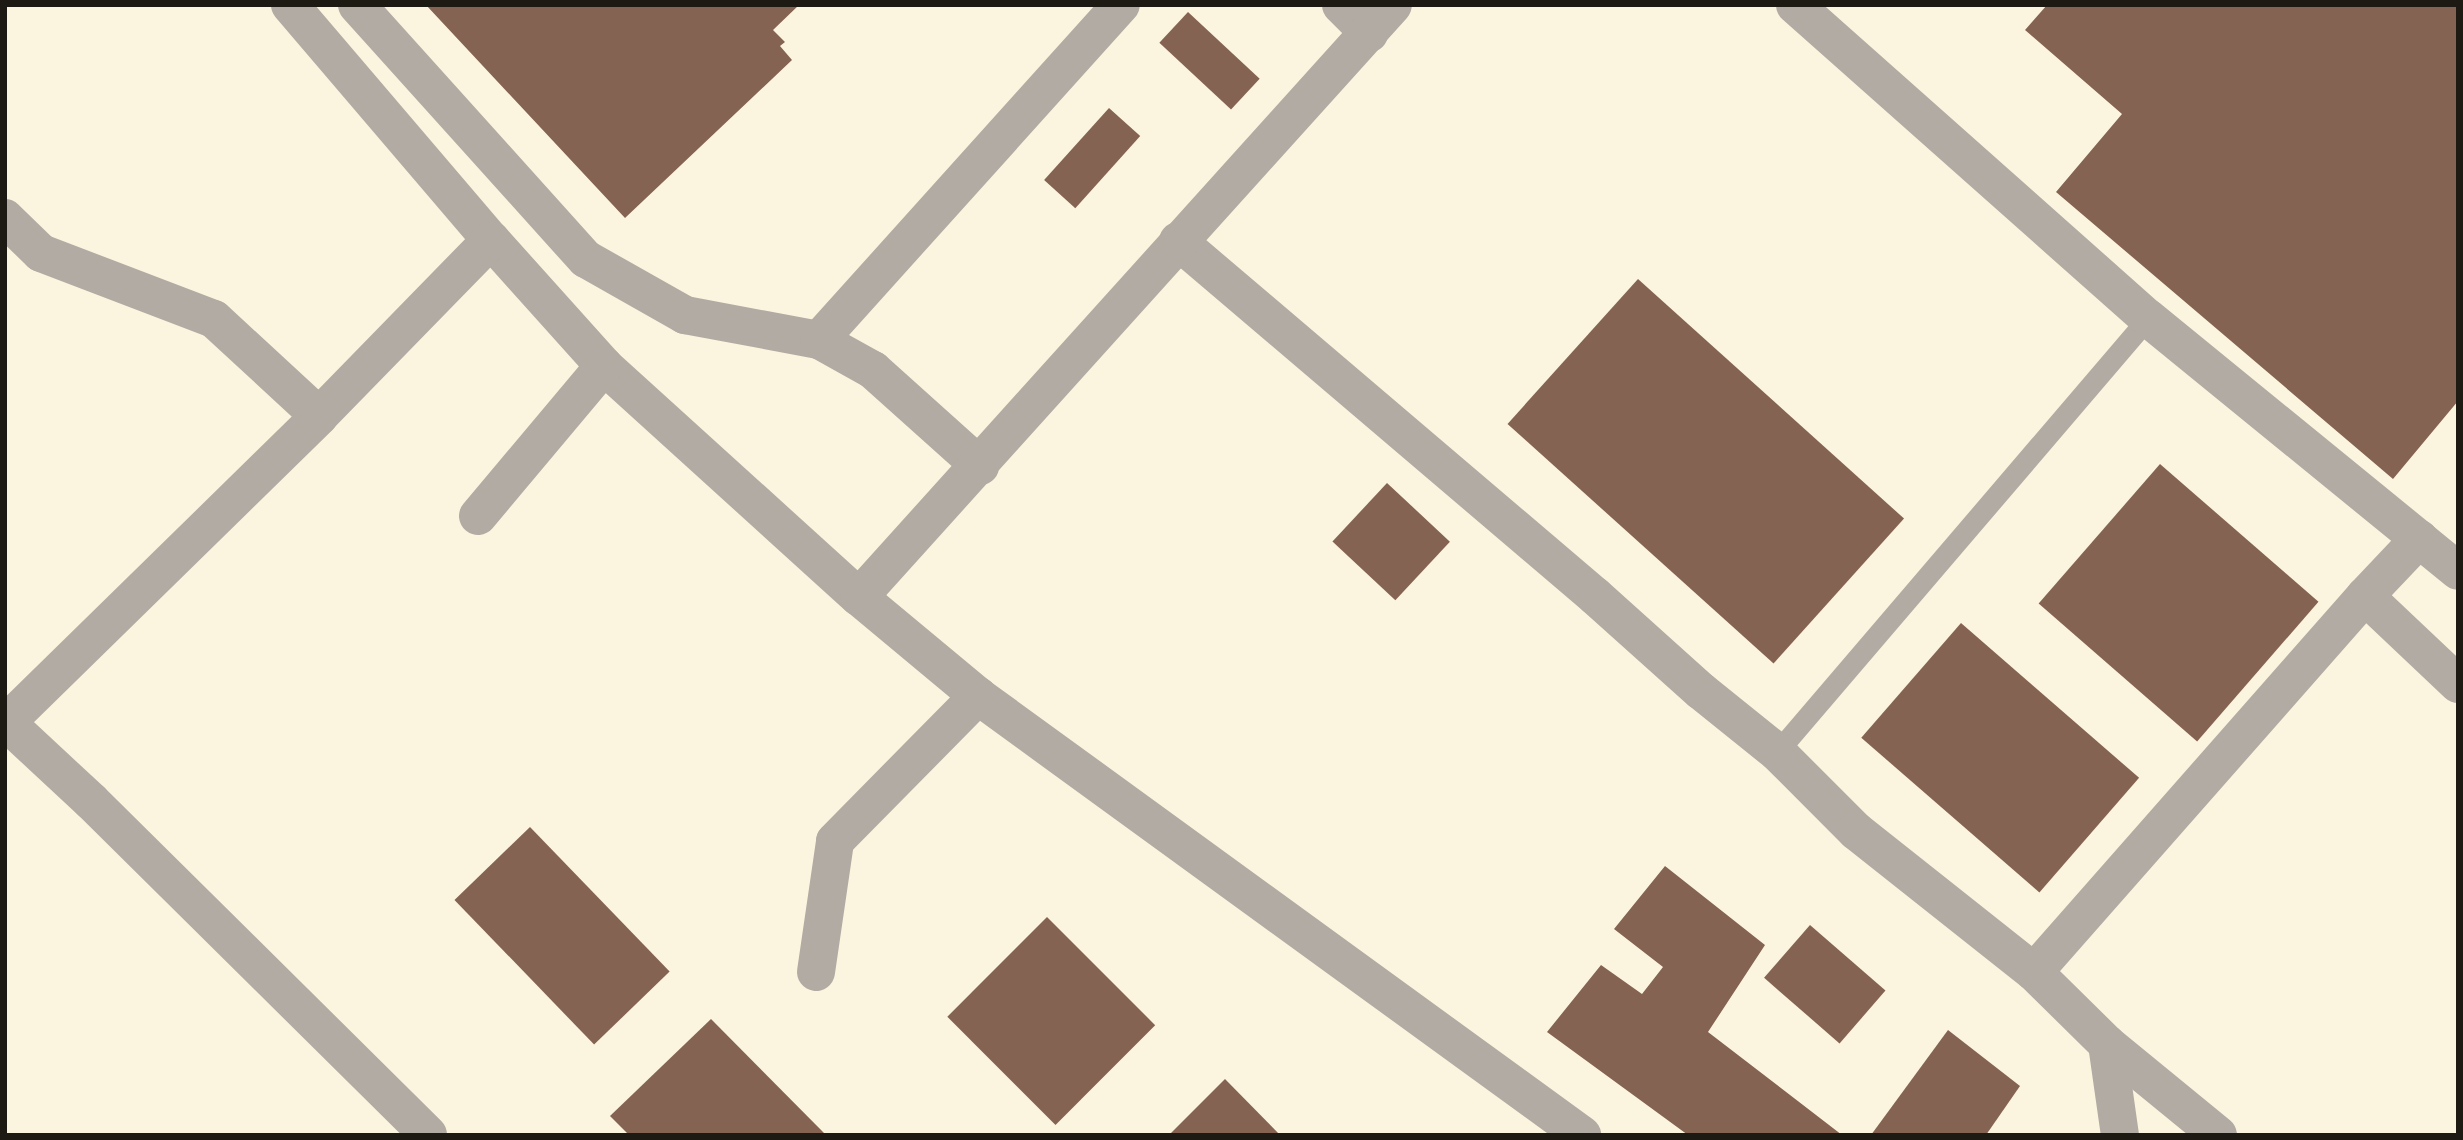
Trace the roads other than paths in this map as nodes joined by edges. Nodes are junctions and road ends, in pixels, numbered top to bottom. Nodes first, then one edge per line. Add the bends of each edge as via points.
1 (289, 5) edge
2 (357, 5) edge
3 (1121, 5) edge
4 (1341, 5) edge
5 (1795, 5) edge
6 (1381, 19) edge
7 (5, 218) edge
8 (491, 240) junction
9 (1178, 241) junction
10 (2148, 318) junction
11 (820, 340) junction
12 (604, 366) junction
13 (319, 416) junction
14 (980, 466) junction
15 (478, 516) dead end
16 (2419, 539) junction
17 (2458, 571) edge
18 (2365, 596) junction
19 (859, 597) junction
20 (2458, 684) edge
21 (978, 696) junction
22 (6, 724) edge
23 (1777, 752) junction
24 (816, 972) dead end
25 (2034, 972) junction
26 (2107, 1044) junction
27 (428, 1135) edge
28 (1582, 1135) edge
29 (2120, 1135) edge
30 (2218, 1135) edge

1 - 8 street
2 - 11 street via 586,260 685,315
3 - 11 street
4 - 6 street
5 - 10 street
6 - 9 street
7 - 13 street via 41,253 214,319
8 - 12 street
8 - 13 street
9 - 14 street
9 - 23 street
10 - 16 street
10 - 23 lane
11 - 14 street via 873,370
12 - 15 street
12 - 19 street
13 - 22 street
14 - 19 street
16 - 17 street
16 - 18 street
18 - 20 street
18 - 25 street
19 - 21 street
21 - 24 street via 835,841
21 - 28 street
22 - 27 street via 91,801
23 - 25 street via 1856,831
25 - 26 street
26 - 29 street
26 - 30 street

